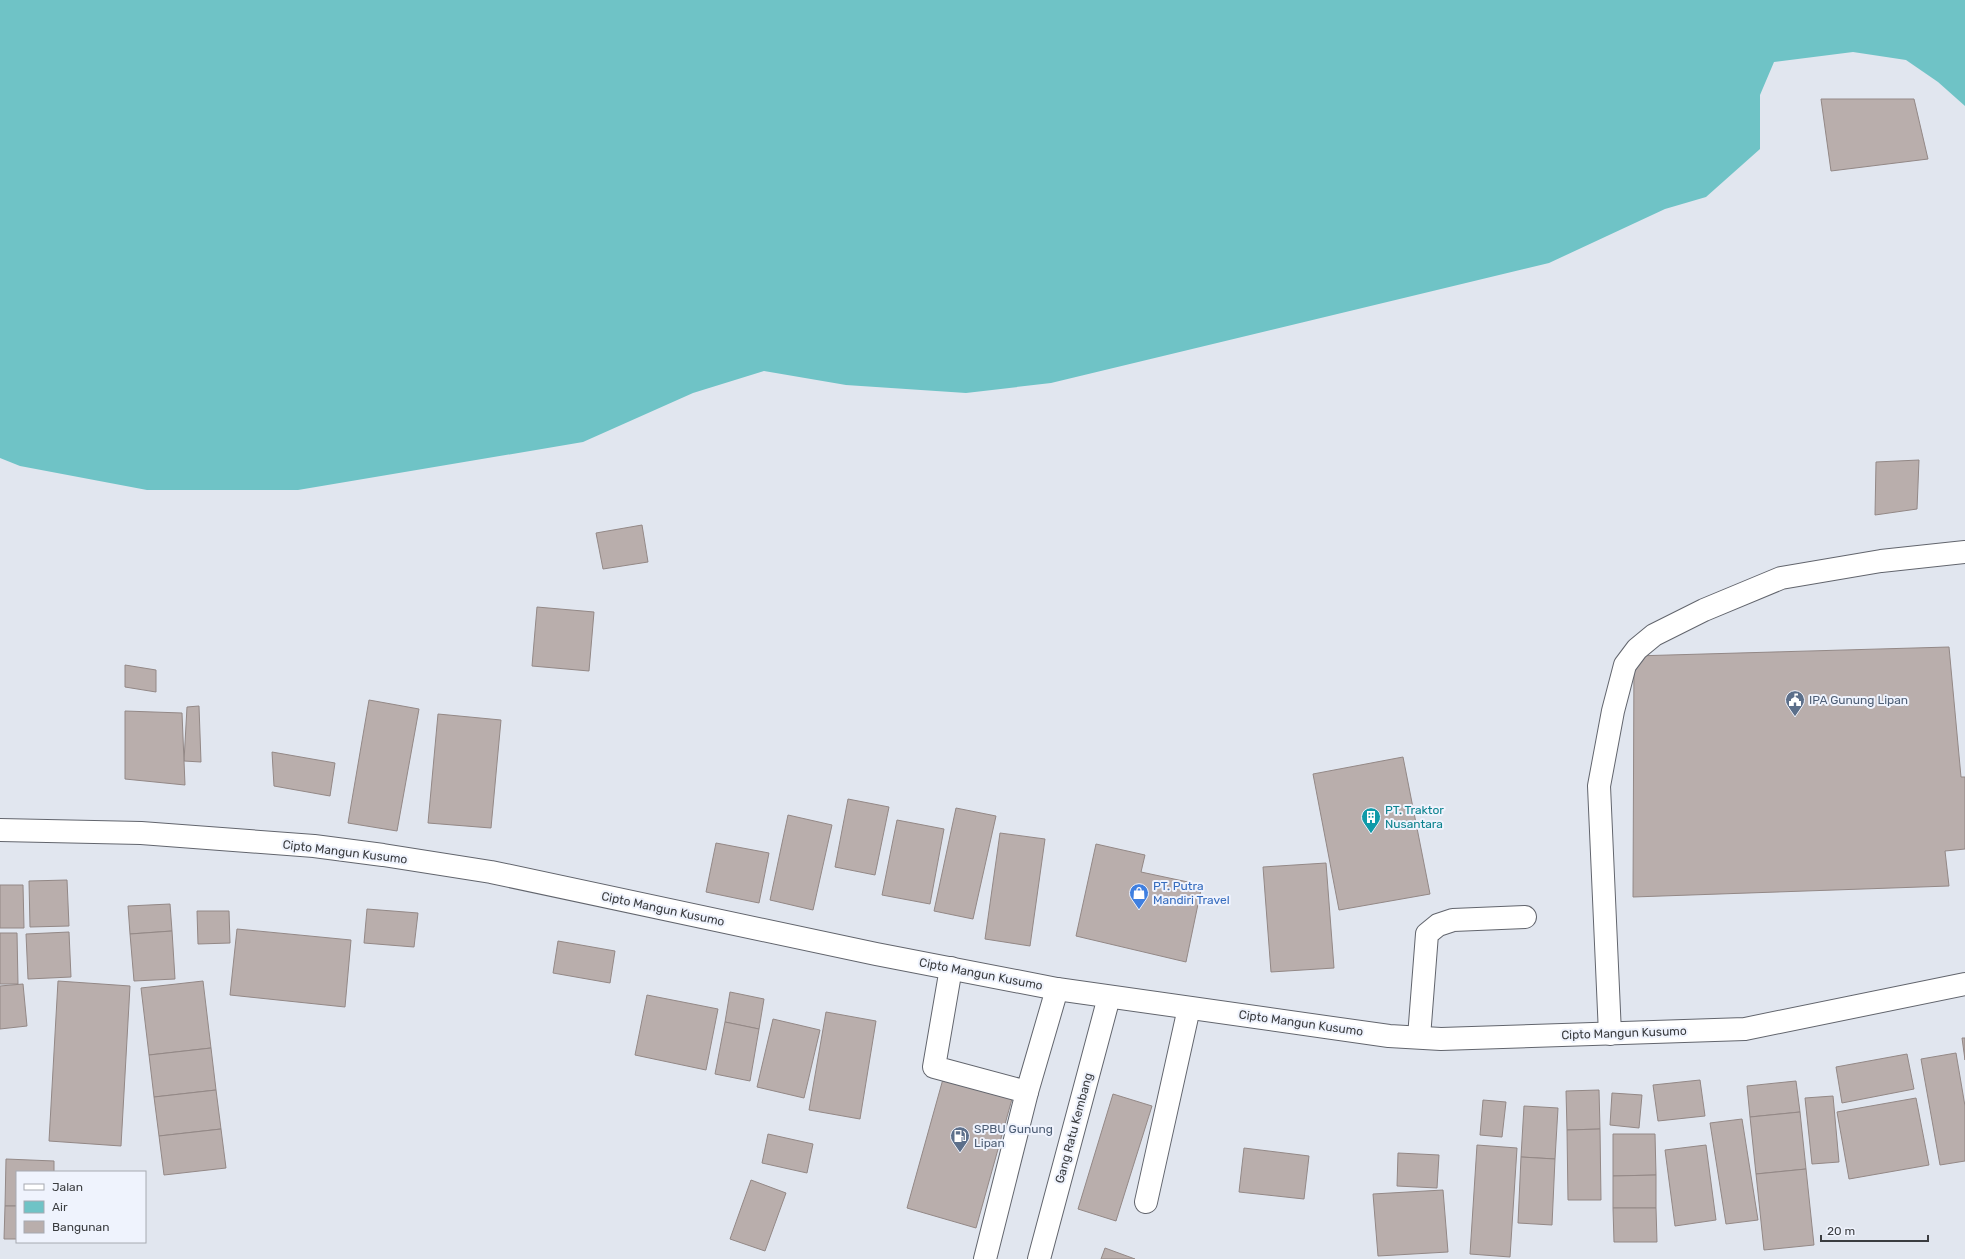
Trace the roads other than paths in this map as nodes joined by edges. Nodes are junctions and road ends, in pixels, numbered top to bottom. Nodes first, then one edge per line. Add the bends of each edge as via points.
1 (1965, 552) edge
2 (0, 830) edge
3 (1525, 917) dead end
4 (951, 968) junction
5 (1965, 984) edge
6 (1057, 989) junction
7 (1109, 997) junction
8 (1189, 1008) junction
9 (1610, 1034) junction
10 (1419, 1037) junction
11 (1027, 1092) junction
12 (1146, 1202) dead end
13 (985, 1259) edge
14 (1039, 1259) edge

1 - 9 main road via 1881,561 1781,578 1704,610 1654,635 1637,649 1625,665 1613,711 1599,786
2 - 4 main road, Cipto Mangun Kusumo via 141,833 314,846 383,855 491,872
3 - 10 main road via 1453,920 1438,925 1427,934
4 - 6 main road, Cipto Mangun Kusumo
4 - 11 main road via 934,1067
5 - 9 main road, Cipto Mangun Kusumo via 1744,1029
6 - 7 main road, Cipto Mangun Kusumo
6 - 11 main road
7 - 8 main road, Cipto Mangun Kusumo
7 - 14 main road, Gang Ratu Kembang
8 - 10 main road, Cipto Mangun Kusumo via 1389,1036
8 - 12 main road
9 - 10 main road, Cipto Mangun Kusumo
11 - 13 main road

